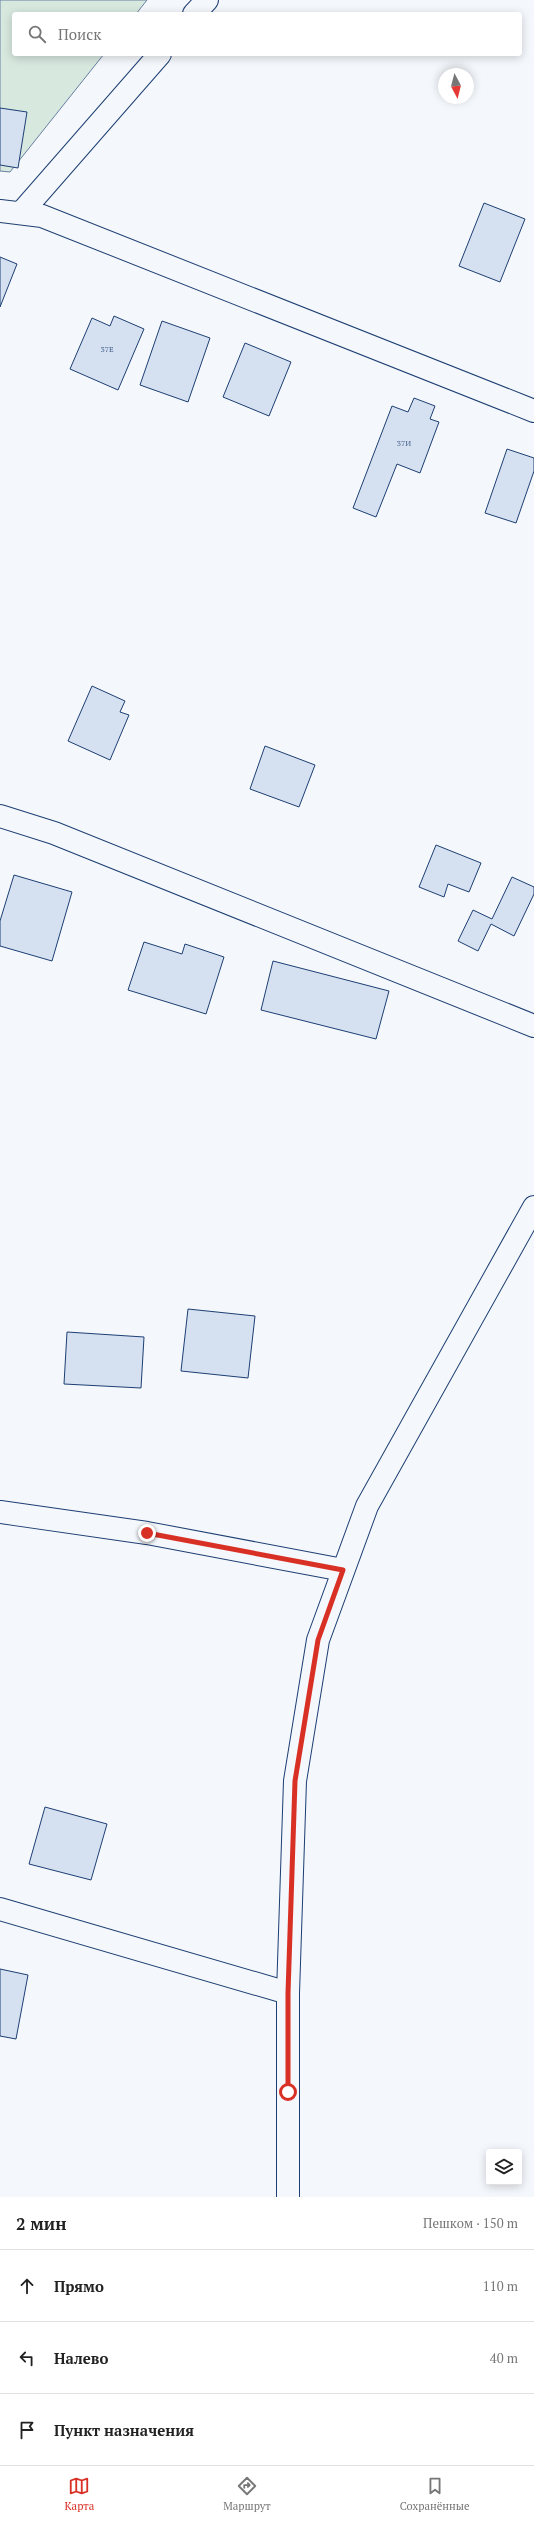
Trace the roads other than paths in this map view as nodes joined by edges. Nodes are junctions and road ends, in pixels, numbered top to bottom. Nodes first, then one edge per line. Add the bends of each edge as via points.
1 (207, 0) edge
2 (196, 12) edge
3 (158, 56) edge
4 (10, 212) edge
5 (534, 411) edge
6 (0, 816) edge
7 (534, 1026) edge
8 (534, 1206) edge
9 (0, 1512) edge
10 (343, 1570) junction
11 (0, 1909) edge
12 (288, 1993) junction
13 (288, 2197) edge

1 - 2 street
3 - 4 street
4 - 5 street via 42,216
6 - 7 street via 61,836
8 - 10 street via 367,1506
9 - 10 street via 147,1533
10 - 12 street via 318,1640 295,1781
11 - 12 street
12 - 13 street

